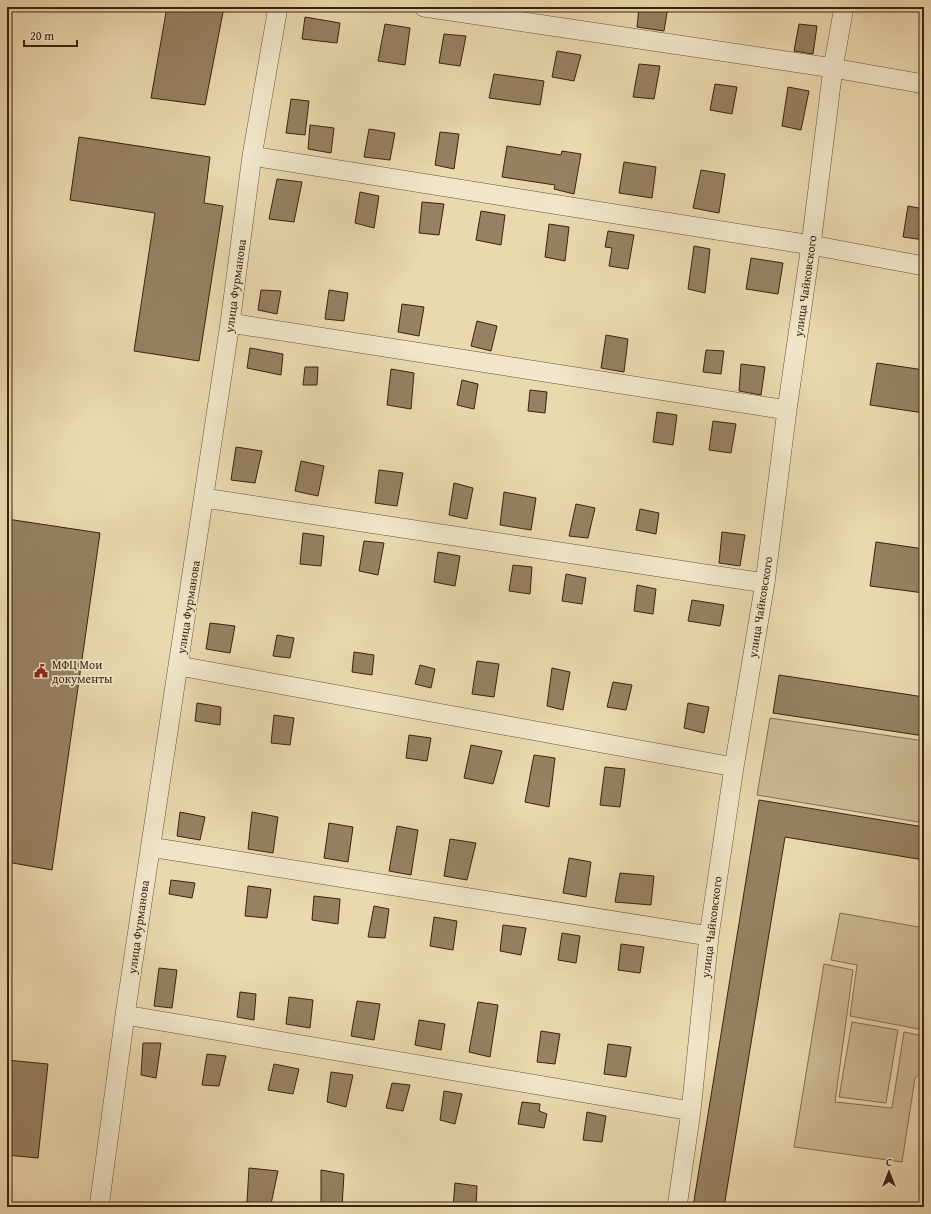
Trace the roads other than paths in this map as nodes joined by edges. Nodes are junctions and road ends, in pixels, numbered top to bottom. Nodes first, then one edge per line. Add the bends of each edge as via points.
1 (278, 7) edge
2 (424, 7) edge
3 (844, 7) edge
4 (833, 68) junction
5 (924, 84) edge
6 (252, 156) junction
7 (811, 245) junction
8 (924, 266) edge
9 (230, 323) junction
10 (787, 410) junction
11 (204, 498) junction
12 (765, 583) junction
13 (179, 666) junction
14 (734, 767) junction
15 (150, 847) junction
16 (709, 936) junction
17 (125, 1015) junction
18 (691, 1111) junction
19 (99, 1207) edge
20 (677, 1207) edge

1 - 6 street, улица Фурманова
2 - 4 street
3 - 4 street, улица Чайковского
4 - 5 street
4 - 7 street, улица Чайковского
6 - 7 street
6 - 9 street, улица Фурманова
7 - 8 street
7 - 10 street, улица Чайковского
9 - 10 street
9 - 11 street, улица Фурманова
10 - 12 street, улица Чайковского
11 - 12 street
11 - 13 street, улица Фурманова
12 - 14 street, улица Чайковского
13 - 14 street
13 - 15 street, улица Фурманова
14 - 16 street, улица Чайковского
15 - 16 street
15 - 17 street, улица Фурманова
16 - 18 street, улица Чайковского
17 - 18 street
17 - 19 street, улица Фурманова
18 - 20 street, улица Чайковского

